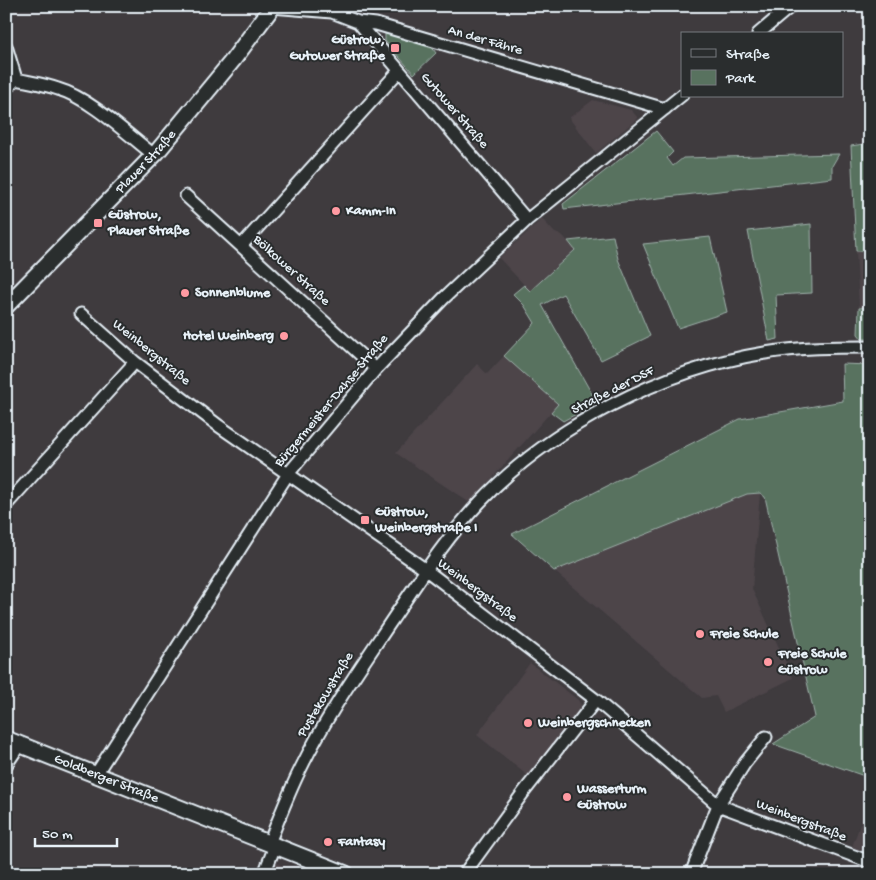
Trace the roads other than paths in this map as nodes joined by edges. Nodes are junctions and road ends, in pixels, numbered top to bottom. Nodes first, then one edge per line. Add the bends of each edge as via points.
1 (791, 6) edge
2 (272, 7) edge
3 (358, 22) junction
4 (760, 32) edge
5 (6, 46) edge
6 (399, 71) junction
7 (16, 79) junction
8 (6, 89) edge
9 (681, 96) edge
10 (665, 110) junction
11 (154, 155) junction
12 (186, 196) dead end
13 (527, 220) junction
14 (241, 246) junction
15 (6, 306) edge
16 (81, 314) dead end
17 (870, 347) edge
18 (135, 362) junction
19 (376, 369) junction
20 (288, 474) junction
21 (6, 506) edge
22 (426, 570) junction
23 (596, 700) junction
24 (766, 737) dead end
25 (13, 741) edge
26 (6, 764) edge
27 (96, 774) junction
28 (718, 805) junction
29 (272, 845) junction
30 (870, 862) edge
31 (264, 874) edge
32 (346, 874) edge
33 (464, 874) edge
34 (691, 874) edge

1 - 4 street
2 - 3 street, An der Fähre via 332,12
2 - 11 main road, Plauer Straße
3 - 6 street, Gutower Straße
3 - 10 street, An der Fähre via 376,24
5 - 7 street
6 - 13 street, Gutower Straße
6 - 14 street
7 - 8 street
7 - 11 street via 59,89 76,98 94,108
9 - 10 street
10 - 13 street, Bürgermeister-Dahse-Straße
11 - 15 main road, Plauer Straße
12 - 14 street, Bölkower Straße
13 - 19 street, Bürgermeister-Dahse-Straße via 444,298
14 - 19 street, Bölkower Straße
16 - 18 street, Weinbergstraße
17 - 22 street, Straße der DSF via 816,348 741,358 638,392 558,438 516,469 480,502
18 - 20 street, Weinbergstraße via 218,426
18 - 21 street
19 - 20 street, Bürgermeister-Dahse-Straße
20 - 22 street, Weinbergstraße
20 - 27 street, Bürgermeister-Dahse-Straße
22 - 23 street, Weinbergstraße
22 - 29 street, Pustekowstraße via 338,700 300,770
23 - 28 street, Weinbergstraße
23 - 33 street
24 - 28 street
25 - 26 street
25 - 27 main road, Goldberger Straße
27 - 29 main road, Goldberger Straße
28 - 30 street, Weinbergstraße
28 - 34 street
29 - 31 street, Pustekowstraße
29 - 32 main road, Goldberger Straße

